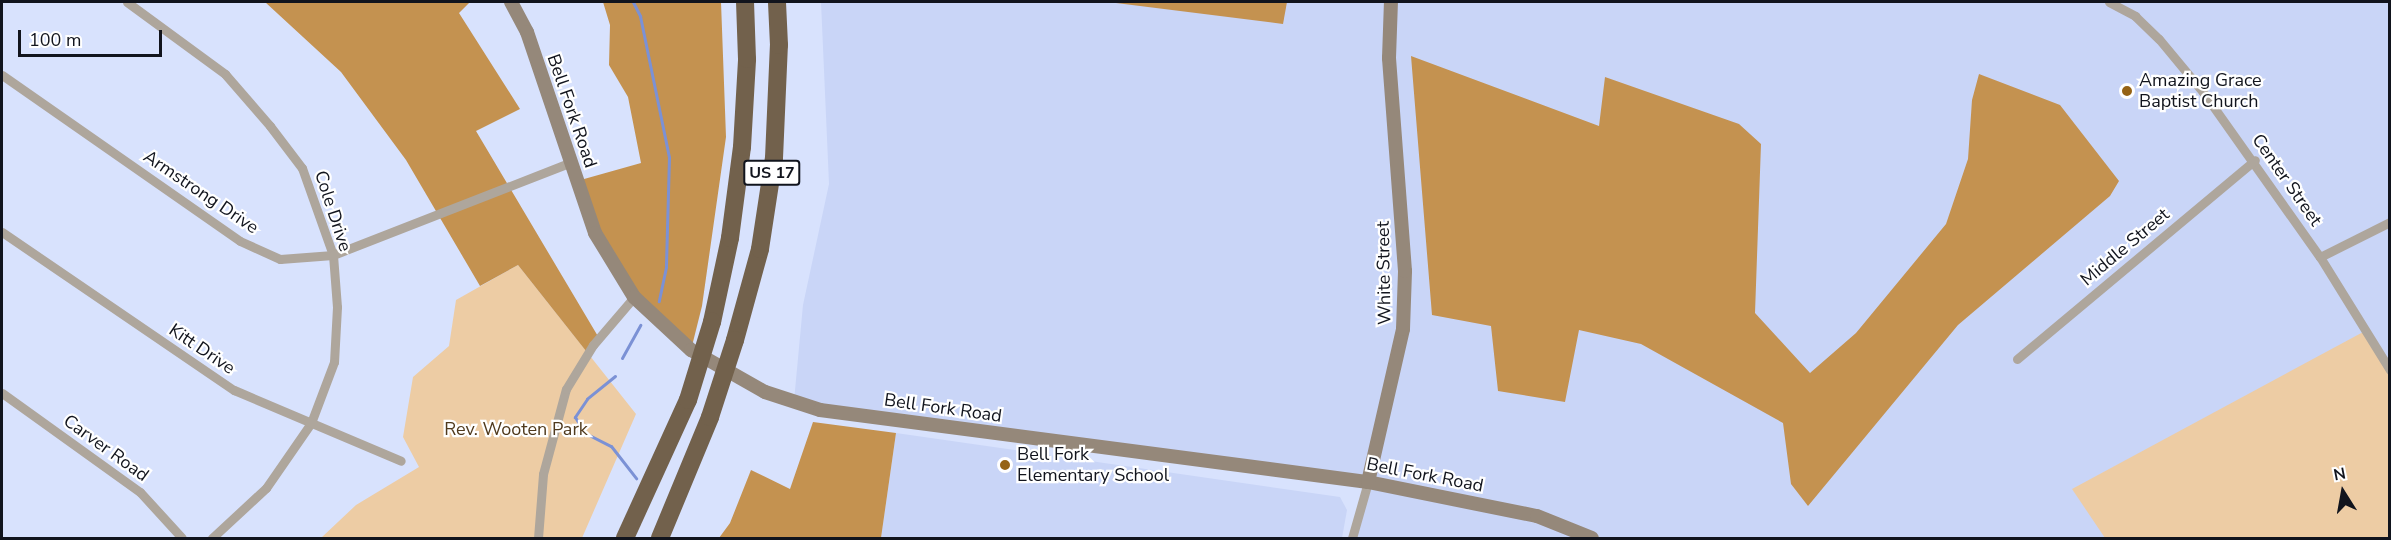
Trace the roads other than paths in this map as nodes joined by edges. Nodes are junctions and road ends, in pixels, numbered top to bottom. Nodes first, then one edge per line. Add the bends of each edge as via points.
1 (127, 2) edge
2 (511, 2) edge
3 (745, 2) edge
4 (777, 2) edge
5 (1391, 2) edge
6 (2109, 2) edge
7 (2, 75) edge
8 (2254, 160) junction
9 (571, 162) junction
10 (2390, 222) edge
11 (2, 232) edge
12 (333, 255) junction
13 (2320, 257) junction
14 (634, 297) junction
15 (2017, 359) dead end
16 (2390, 370) edge
17 (2, 393) edge
18 (311, 423) junction
19 (401, 461) dead end
20 (1368, 482) junction
21 (182, 538) edge
22 (212, 538) edge
23 (538, 538) edge
24 (625, 538) edge
25 (660, 538) edge
26 (1352, 538) edge
27 (1592, 538) edge

1 - 12 street, Cole Drive via 225,74 270,126 302,168
2 - 9 main road, Bell Fork Road via 527,32
3 - 24 highway, US 17, bridge via 747,59 742,147 730,238 712,322 688,399
4 - 25 highway, US 17, bridge via 774,158 760,249 710,417
5 - 20 main road, White Street via 1389,58 1405,271 1403,329
6 - 8 street, Center Street via 2135,16 2175,56
7 - 12 street, Armstrong Drive via 240,241 280,259
8 - 13 street, Center Street
8 - 15 street, Middle Street
9 - 12 street, Armstrong Drive
9 - 14 main road, Bell Fork Road via 595,233
10 - 13 street
11 - 18 street, Kitt Drive via 234,390
12 - 18 street, Cole Drive via 337,307 334,362
13 - 16 street, Center Street
14 - 20 main road, Bell Fork Road via 691,350 765,392 820,410
14 - 23 street via 593,345 566,389 543,474
17 - 21 street, Carver Road via 140,492
18 - 19 street, Kitt Drive
18 - 22 street, Cole Drive via 266,488
20 - 26 street, White Street
20 - 27 main road, Bell Fork Road via 1537,516

